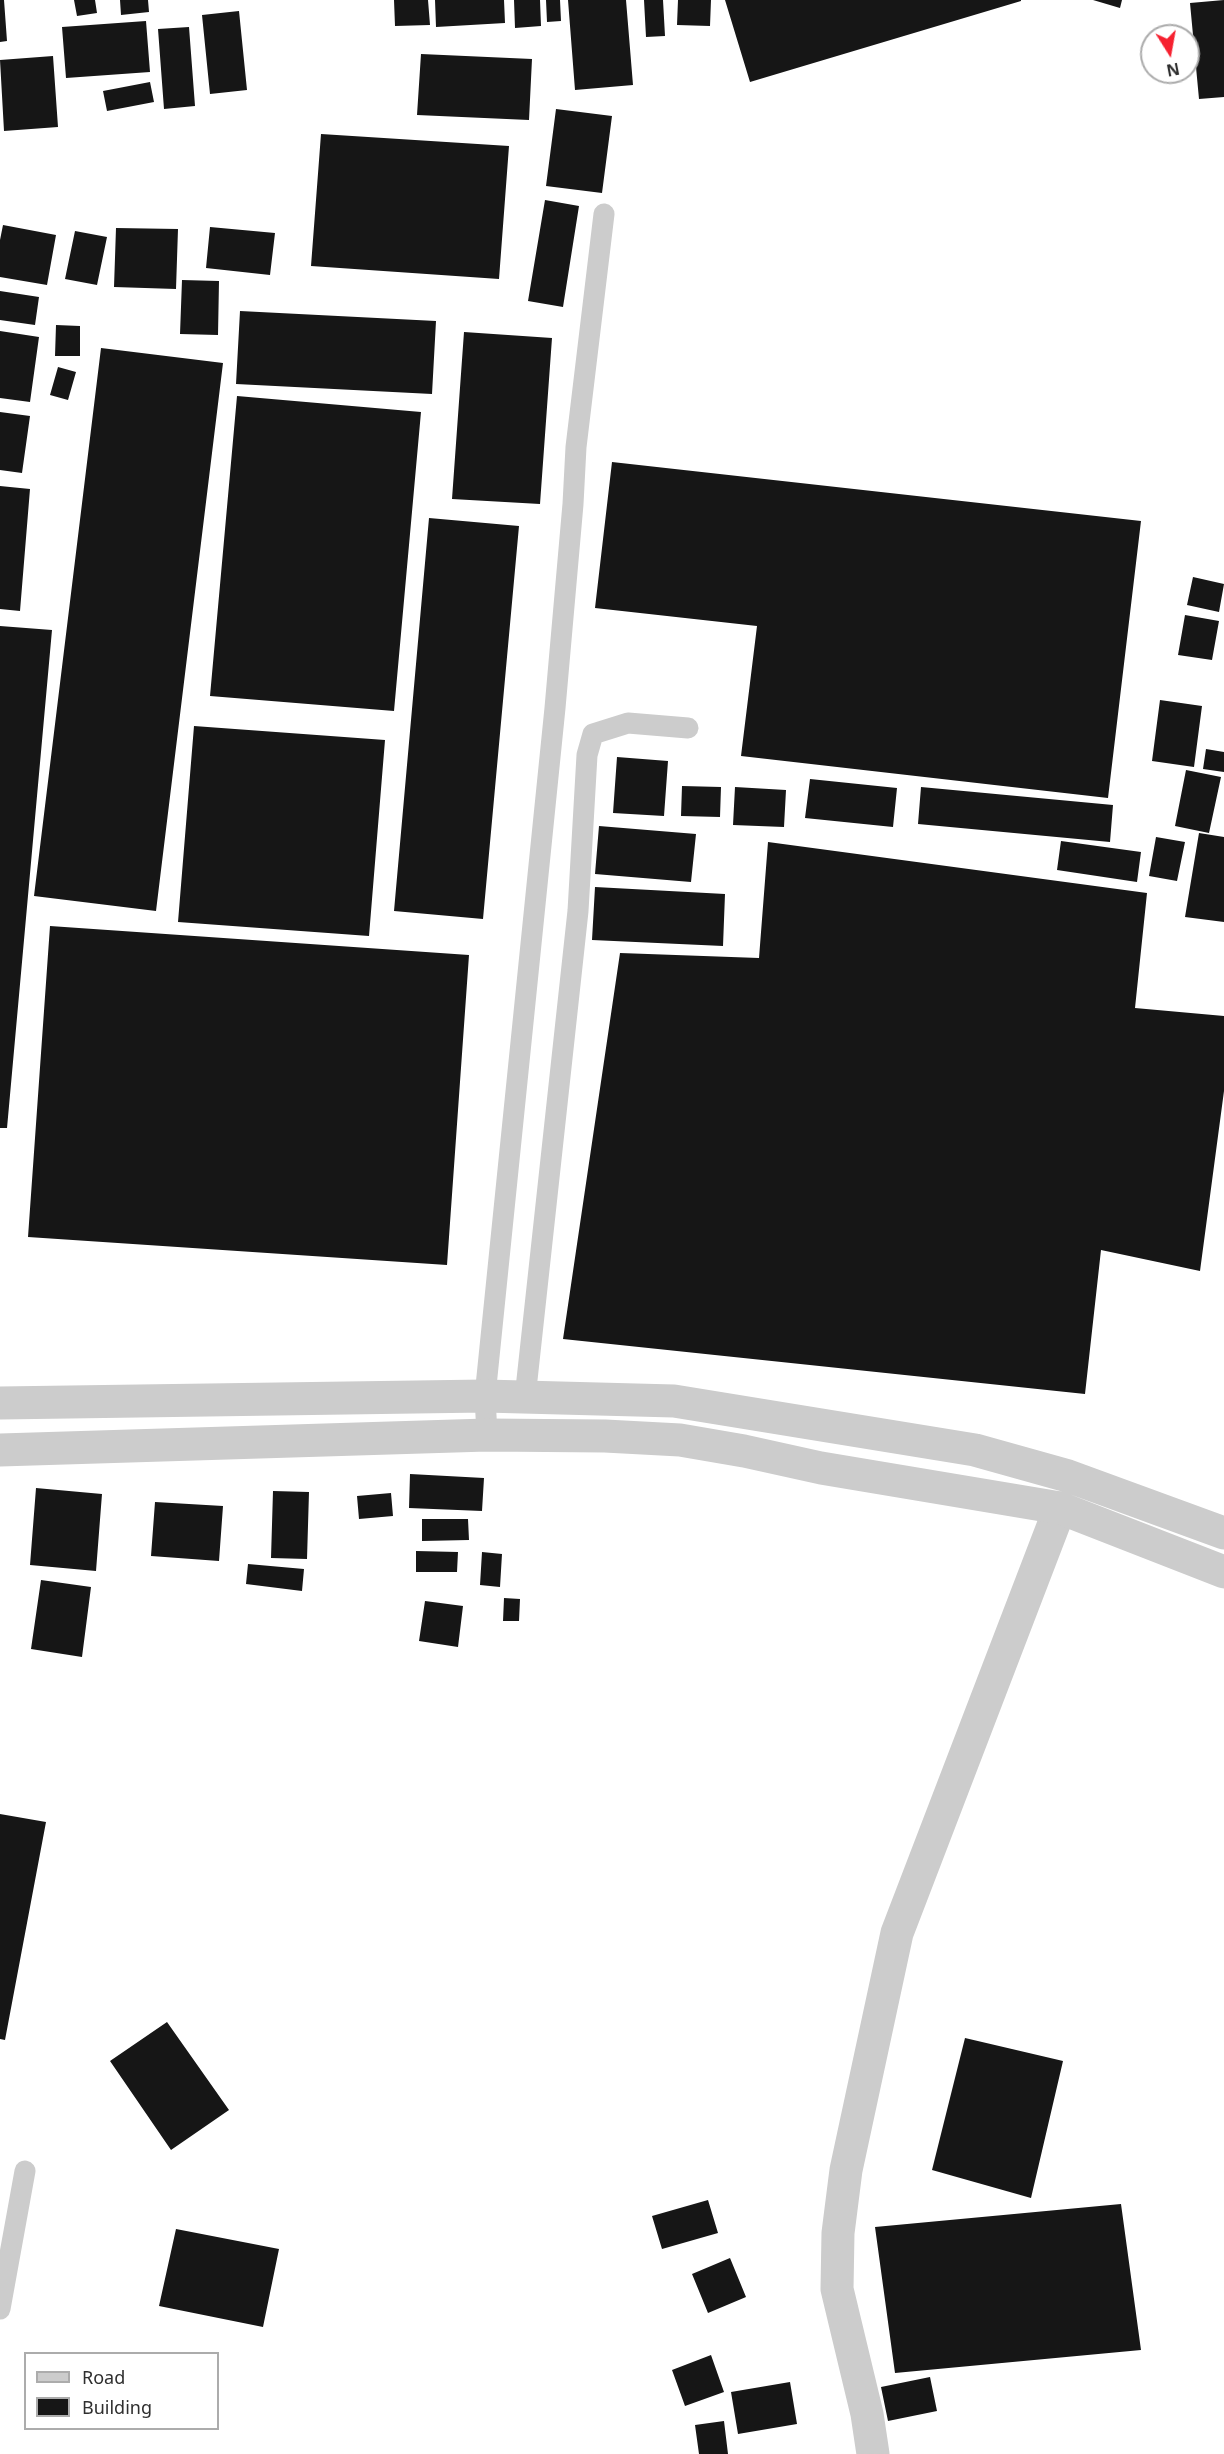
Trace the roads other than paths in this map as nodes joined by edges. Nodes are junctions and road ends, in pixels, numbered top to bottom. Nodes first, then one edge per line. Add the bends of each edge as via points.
1 (604, 213) dead end
2 (688, 728) dead end
3 (485, 1396) junction
4 (525, 1398) junction
5 (0, 1403) edge
6 (487, 1436) junction
7 (0, 1450) edge
8 (1060, 1508) junction
9 (1224, 1533) edge
10 (1224, 1572) edge
11 (25, 2171) dead end
12 (0, 2309) edge
13 (873, 2454) edge

1 - 3 lane via 576,447 555,708
2 - 4 lane via 628,723 593,734 587,754 578,911
3 - 4 street
3 - 5 street
3 - 6 lane
4 - 9 street via 674,1401 975,1450 1068,1476
6 - 7 street
6 - 8 street via 680,1440
8 - 10 street
8 - 13 street via 897,1932 846,2170 838,2234 837,2289
11 - 12 lane

